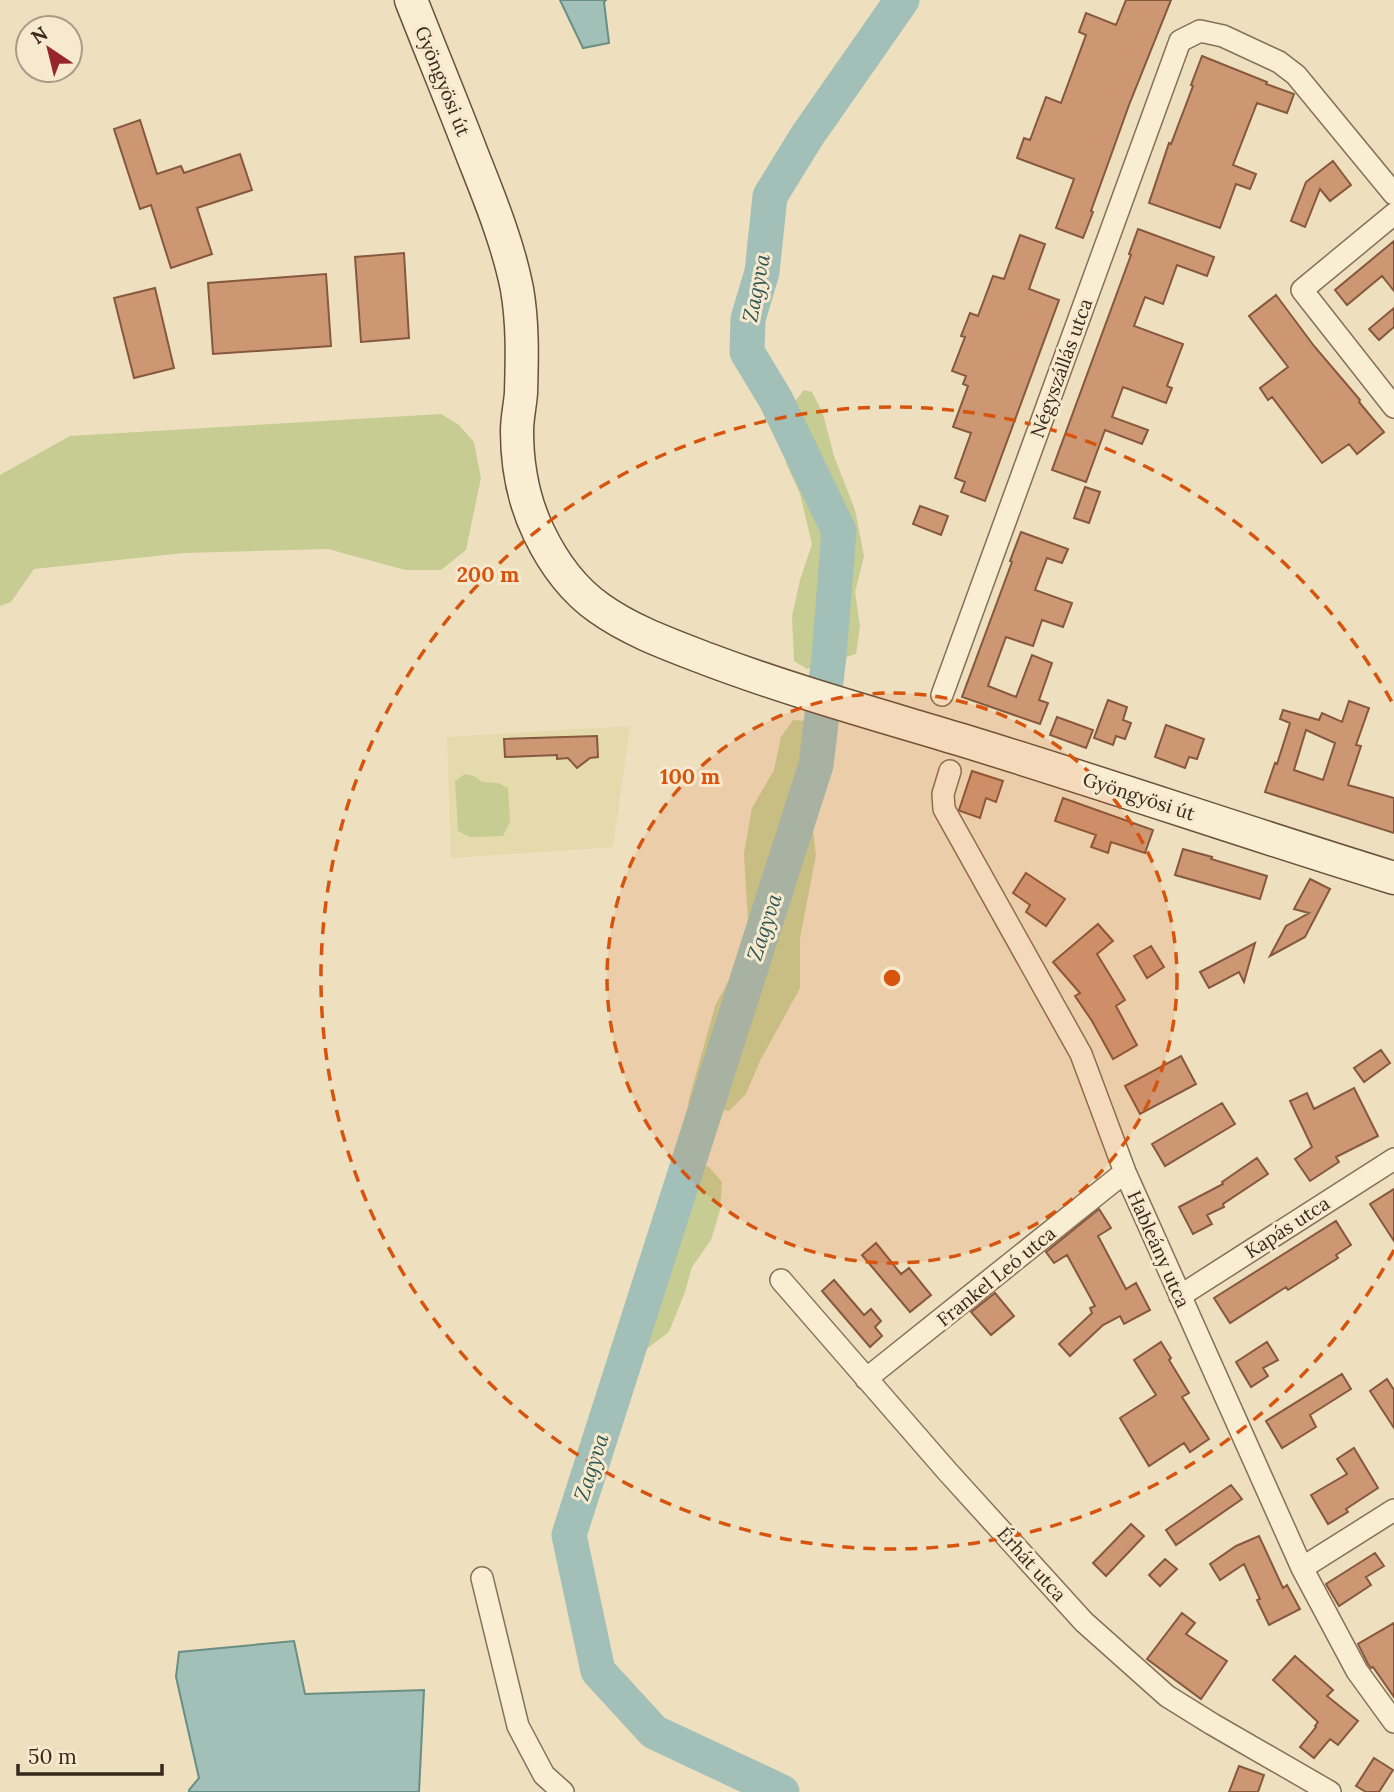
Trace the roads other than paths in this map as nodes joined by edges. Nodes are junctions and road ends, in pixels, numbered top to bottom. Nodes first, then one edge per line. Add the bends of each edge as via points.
1 (411, 0) edge
2 (1394, 194) edge
3 (1394, 214) edge
4 (1394, 407) edge
5 (942, 695) dead end
6 (950, 771) dead end
7 (1394, 878) edge
8 (1394, 1159) edge
9 (1125, 1172) junction
10 (781, 1280) dead end
11 (1180, 1296) junction
12 (866, 1379) junction
13 (1394, 1510) edge
14 (1302, 1568) junction
15 (482, 1578) dead end
16 (1394, 1722) edge
17 (563, 1792) edge
18 (1330, 1792) edge

1 - 7 street, Gyöngyösi út via 512,265 522,340 519,463 537,530 575,589 600,610 655,638 755,677
2 - 5 street, Négyszállás utca via 1296,75 1279,62 1223,36 1200,31 1180,41
3 - 4 street via 1302,290
6 - 9 street, Hableány utca via 944,809 1081,1054
8 - 11 street, Kapás utca
9 - 11 street, Hableány utca
9 - 12 street, Frankel Leó utca
10 - 12 street, Érhát utca
11 - 14 street, Hableány utca
12 - 18 street, Érhát utca via 1094,1632 1167,1696
13 - 14 street
14 - 16 street, Hableány utca via 1357,1671
15 - 17 street via 518,1726 544,1775

